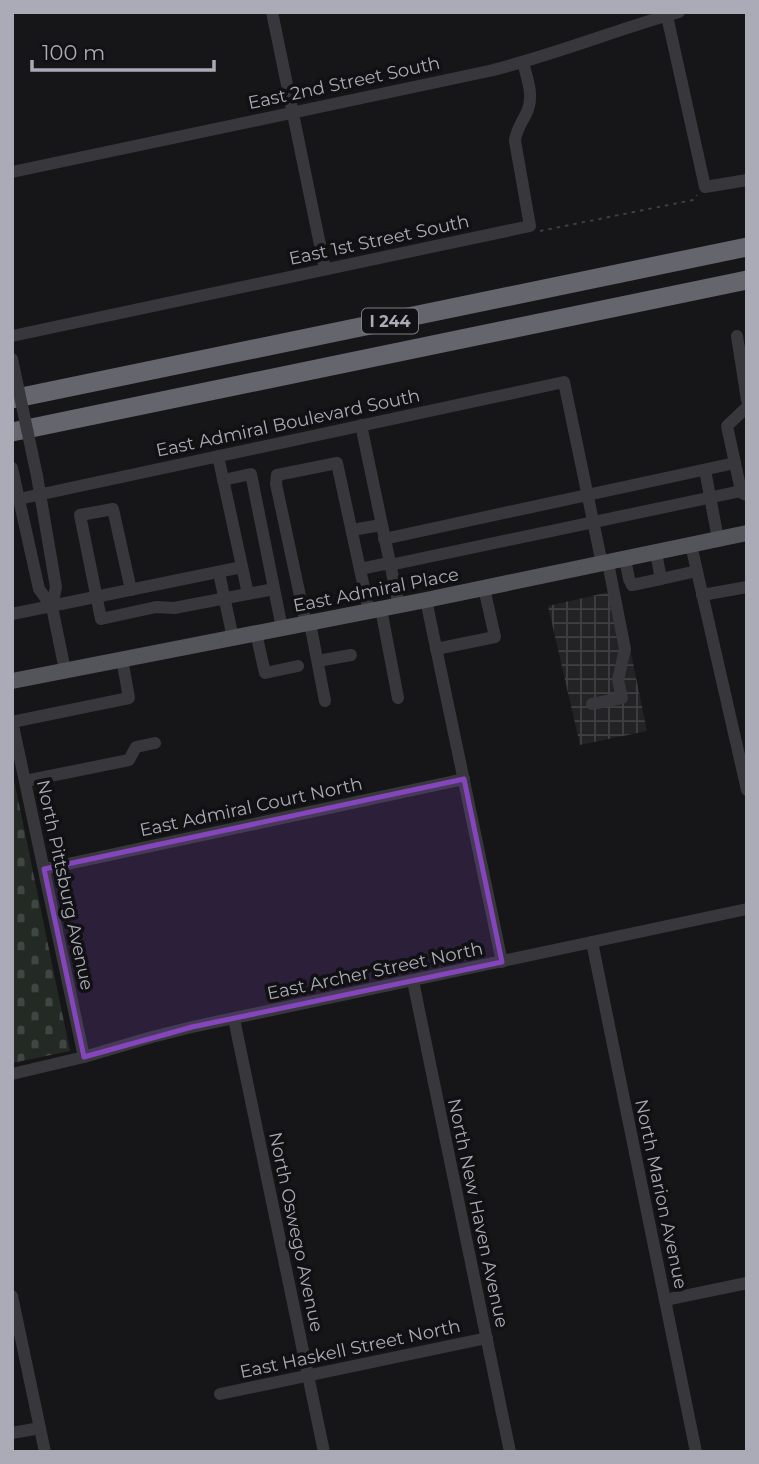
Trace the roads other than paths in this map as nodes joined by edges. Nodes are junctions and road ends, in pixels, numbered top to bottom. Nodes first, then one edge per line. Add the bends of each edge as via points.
1 (272, 12) edge
2 (673, 14) edge
3 (523, 62) junction
4 (293, 111) junction
5 (12, 172) edge
6 (747, 180) edge
7 (747, 247) edge
8 (325, 269) junction
9 (747, 280) edge
10 (12, 336) edge
11 (737, 336) dead end
12 (12, 359) edge
13 (12, 399) edge
14 (747, 400) edge
15 (747, 407) edge
16 (361, 425) junction
17 (12, 432) edge
18 (218, 456) junction
19 (735, 463) junction
20 (705, 470) junction
21 (14, 474) edge
22 (223, 480) junction
23 (744, 493) edge
24 (41, 494) junction
25 (587, 495) junction
26 (710, 497) junction
27 (19, 499) junction
28 (593, 522) junction
29 (381, 524) junction
30 (352, 530) junction
31 (747, 533) edge
32 (384, 539) junction
33 (718, 539) junction
34 (691, 545) junction
35 (656, 553) junction
36 (625, 559) junction
37 (605, 563) junction
38 (390, 564) junction
39 (242, 567) junction
40 (360, 569) junction
41 (697, 571) junction
42 (219, 573) junction
43 (661, 579) junction
44 (747, 586) edge
45 (484, 588) junction
46 (274, 589) junction
47 (131, 590) junction
48 (248, 594) junction
49 (702, 596) junction
50 (97, 597) junction
51 (224, 598) junction
52 (426, 600) junction
53 (398, 606) junction
54 (52, 607) junction
55 (375, 610) junction
56 (12, 614) edge
57 (308, 623) junction
58 (282, 628) junction
59 (256, 633) junction
60 (233, 638) junction
61 (436, 649) junction
62 (351, 655) dead end
63 (122, 659) junction
64 (318, 661) junction
65 (298, 666) dead end
66 (65, 670) junction
67 (12, 681) edge
68 (398, 698) dead end
69 (325, 701) dead end
70 (592, 704) dead end
71 (12, 721) edge
72 (155, 743) dead end
73 (464, 779) junction
74 (25, 781) junction
75 (747, 790) edge
76 (44, 869) junction
77 (747, 909) edge
78 (592, 942) junction
79 (502, 962) junction
80 (413, 981) junction
81 (234, 1019) junction
82 (84, 1057) junction
83 (12, 1074) edge
84 (747, 1283) edge
85 (12, 1296) edge
86 (665, 1300) junction
87 (486, 1338) junction
88 (308, 1377) junction
89 (220, 1394) dead end
90 (40, 1428) junction
91 (12, 1433) edge
92 (45, 1452) edge
93 (324, 1452) edge
94 (510, 1452) edge
95 (696, 1452) edge

1 - 4 street
2 - 3 street, East 2nd Street South
2 - 6 street via 705,187
3 - 4 street, East 2nd Street South
3 - 8 street, East 1st Street South via 530,99 515,141 530,226
4 - 5 street, East 2nd Street South
4 - 8 street
7 - 13 highway, I 244
8 - 10 street, East 1st Street South
9 - 17 highway, I 244
11 - 14 street
12 - 24 street, bridge
15 - 19 street via 727,426
16 - 18 street, East Admiral Boulevard South
16 - 25 street, East Admiral Boulevard South via 564,382
16 - 29 street
18 - 22 street
18 - 24 street, East Admiral Boulevard South
19 - 20 street
19 - 23 street
20 - 25 street
20 - 26 street
21 - 27 street
22 - 39 street
22 - 46 street via 251,474
23 - 26 street
24 - 27 street, East Admiral Boulevard South
24 - 54 street via 56,587
25 - 28 street
25 - 32 street
26 - 28 street
26 - 33 street
27 - 54 street via 38,589
28 - 37 street
28 - 38 street
29 - 30 street
29 - 32 street
30 - 40 street
30 - 57 street via 337,463 277,475
31 - 33 main road, East Admiral Place
32 - 38 street
33 - 34 main road, East Admiral Place
34 - 35 main road, East Admiral Place
34 - 41 street
35 - 36 main road, East Admiral Place
35 - 43 street
36 - 37 main road, East Admiral Place
36 - 43 street via 632,585
37 - 45 main road, East Admiral Place
37 - 70 street via 625,649 618,680 622,698
38 - 40 street
38 - 53 street
39 - 42 street
39 - 48 street
40 - 55 street
41 - 43 street
41 - 49 street
42 - 47 street
42 - 51 street
44 - 49 street
45 - 52 main road, East Admiral Place
45 - 61 street via 495,637
46 - 48 street
46 - 58 street
47 - 50 street
47 - 50 street via 114,509 80,515
48 - 51 street
49 - 75 street
50 - 51 street via 101,619
50 - 54 street
51 - 60 street
52 - 53 main road, East Admiral Place
52 - 61 street
53 - 55 main road, East Admiral Place
54 - 56 street
54 - 66 street
55 - 57 main road, East Admiral Place
55 - 68 street
57 - 58 main road, East Admiral Place
57 - 64 street
58 - 59 main road, East Admiral Place
59 - 60 main road, East Admiral Place
59 - 65 street via 265,673
60 - 63 main road, East Admiral Place
61 - 73 street
62 - 64 street
63 - 66 main road, East Admiral Place
63 - 71 street via 129,698
64 - 69 street
66 - 67 main road, East Admiral Place
71 - 74 street, North Pittsburg Avenue
72 - 74 street via 136,747 129,760
73 - 76 street, East Admiral Court North
73 - 79 street
74 - 76 street, North Pittsburg Avenue
76 - 82 street, North Pittsburg Avenue
77 - 78 street, East Archer Street North
78 - 79 street, East Archer Street North
78 - 86 street, North Marion Avenue
79 - 80 street, East Archer Street North
80 - 81 street, East Archer Street North
80 - 87 street, North New Haven Avenue
81 - 82 street, East Archer Street North
81 - 88 street, North Oswego Avenue
82 - 83 street, East Archer Street North
84 - 86 street
85 - 90 street
86 - 95 street, North Marion Avenue
87 - 88 street, East Haskell Street North
87 - 94 street, North New Haven Avenue
88 - 89 street, East Haskell Street North
88 - 93 street, North Oswego Avenue
90 - 91 street
90 - 92 street

